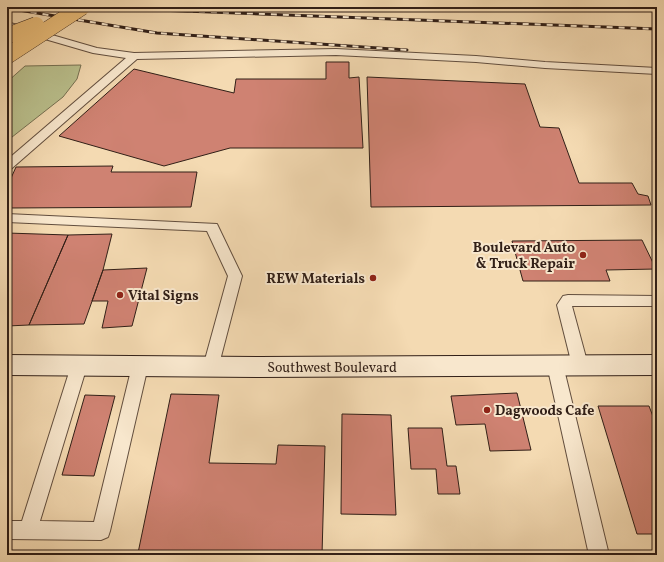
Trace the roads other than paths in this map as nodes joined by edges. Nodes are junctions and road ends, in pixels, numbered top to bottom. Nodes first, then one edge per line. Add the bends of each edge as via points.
1 (64, 7) edge
2 (82, 7) edge
3 (7, 25) edge
4 (40, 30) junction
5 (7, 36) edge
6 (7, 44) edge
7 (7, 56) edge
8 (134, 56) junction
9 (657, 71) edge
10 (7, 166) edge
11 (7, 218) edge
12 (657, 301) edge
13 (555, 365) junction
14 (580, 365) junction
15 (657, 365) edge
16 (79, 366) junction
17 (140, 366) junction
18 (211, 367) junction
19 (9, 369) edge
20 (7, 530) edge
21 (28, 530) junction
22 (599, 555) edge

1 - 4 highway
2 - 7 highway, bridge
3 - 4 lane
4 - 5 highway, bridge
4 - 6 highway, bridge
4 - 8 lane via 96,51
8 - 9 lane via 336,52
8 - 10 lane
11 - 18 lane via 212,227 235,276
12 - 14 lane via 568,300 564,305
13 - 14 main road, Southwest Boulevard
13 - 18 main road, Southwest Boulevard
13 - 22 lane
14 - 15 main road, Southwest Boulevard
16 - 17 main road, Southwest Boulevard
16 - 19 main road, Southwest Boulevard
16 - 21 lane
17 - 18 main road, Southwest Boulevard
17 - 21 lane via 101,531
20 - 21 lane

